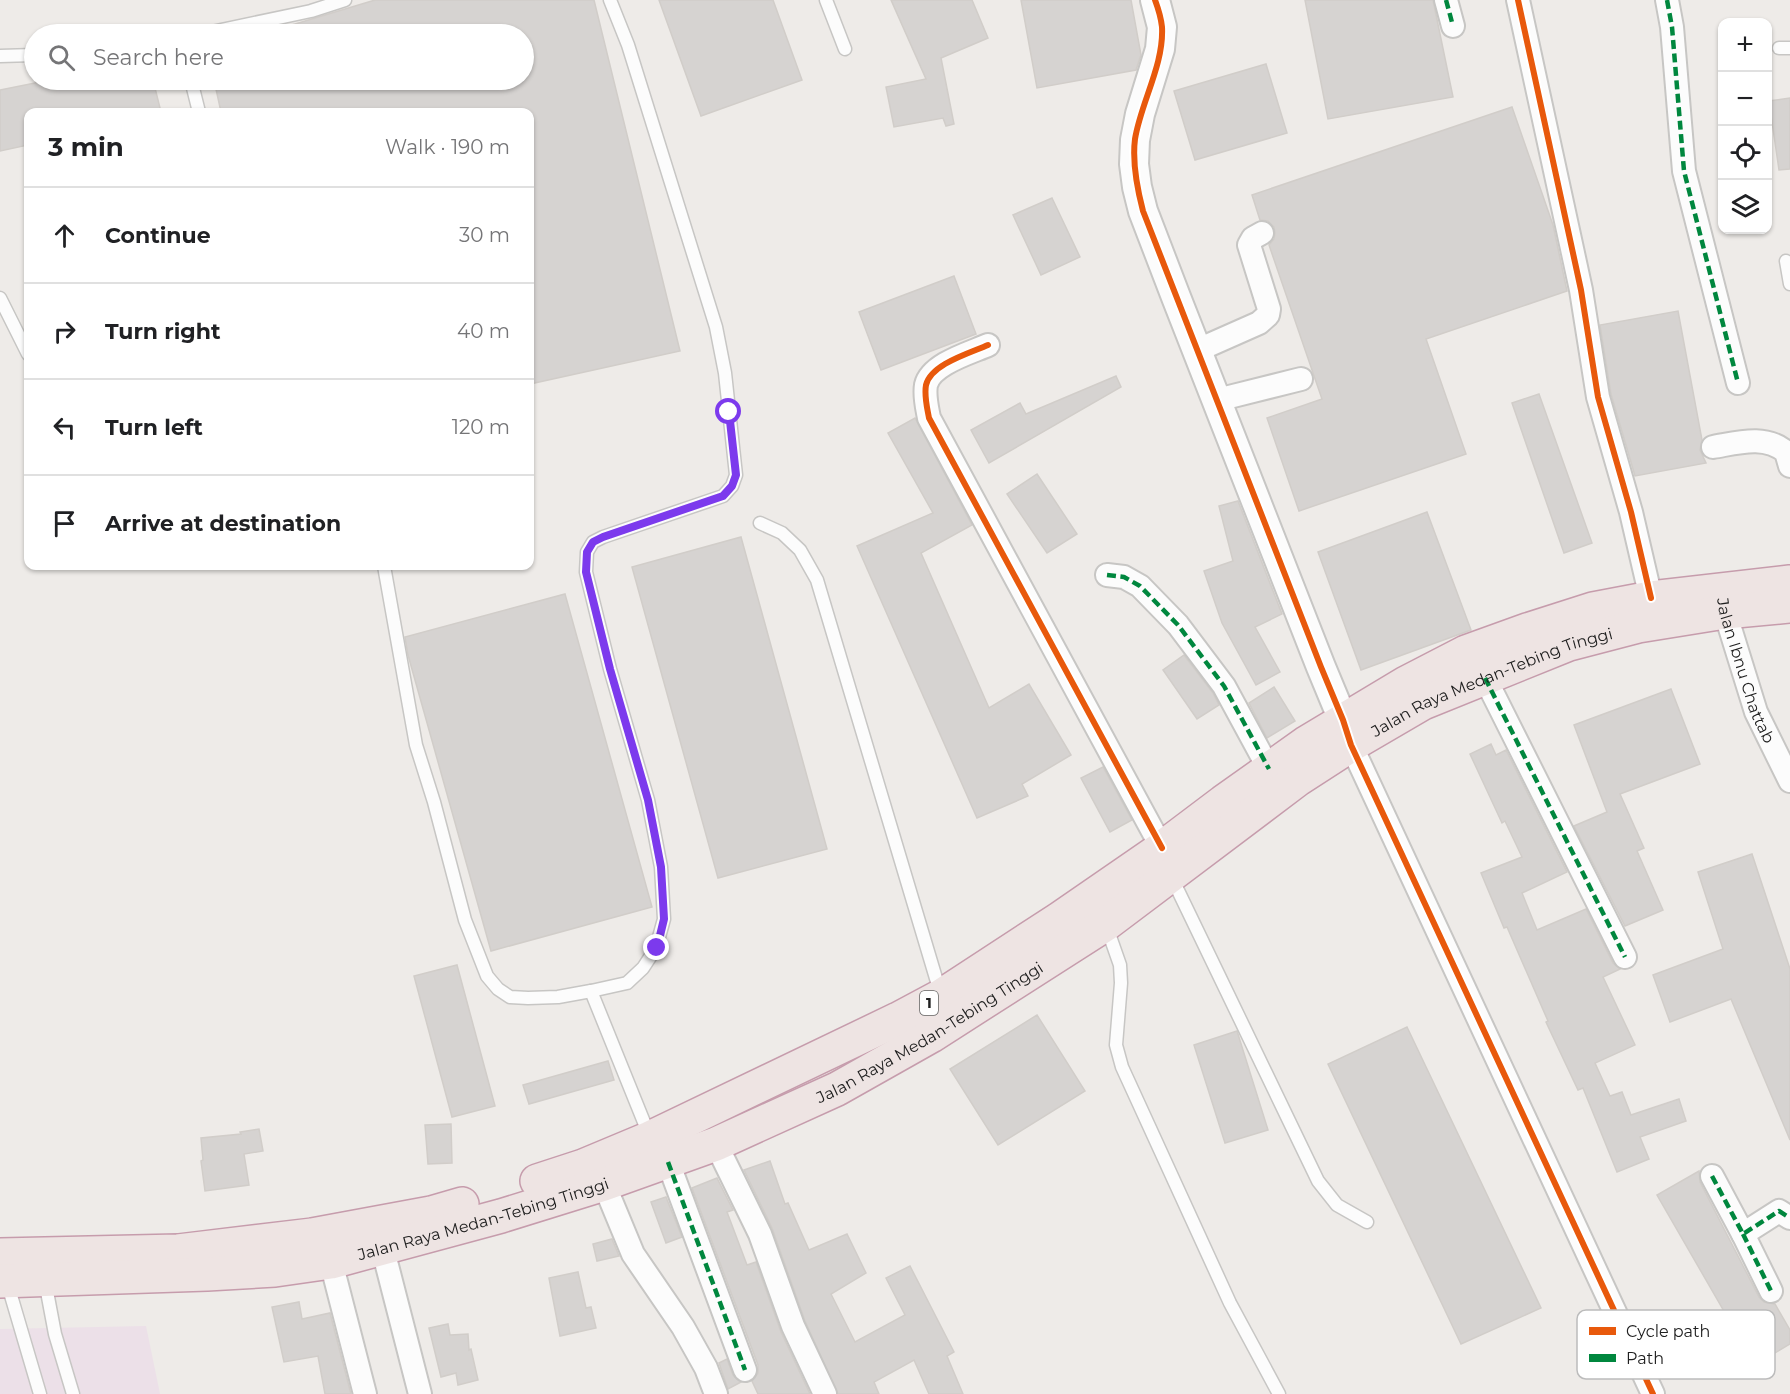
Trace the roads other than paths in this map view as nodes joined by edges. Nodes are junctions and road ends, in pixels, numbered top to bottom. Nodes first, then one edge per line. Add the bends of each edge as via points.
1 (345, 0) edge
2 (610, 0) edge
3 (826, 0) edge
4 (1155, 0) edge
5 (1446, 0) edge
6 (1518, 0) edge
7 (1667, 0) edge
8 (249, 24) edge
9 (1453, 26) dead end
10 (845, 49) dead end
11 (0, 56) edge
12 (24, 56) edge
13 (194, 90) edge
14 (198, 108) edge
15 (1262, 233) dead end
16 (1786, 261) dead end
17 (1790, 284) edge
18 (0, 298) edge
19 (988, 345) dead end
20 (24, 346) edge
21 (1198, 350) junction
22 (1301, 379) dead end
23 (1738, 383) dead end
24 (1216, 400) junction
25 (1713, 447) dead end
26 (1790, 466) edge
27 (760, 524) dead end
28 (385, 570) edge
29 (1107, 575) dead end
30 (1790, 582) edge
31 (1651, 598) junction
32 (1724, 601) junction
33 (1790, 606) edge
34 (1485, 678) junction
35 (1347, 733) junction
36 (1269, 769) junction
37 (1790, 781) edge
38 (1167, 862) junction
39 (1106, 924) junction
40 (1624, 957) dead end
41 (591, 991) junction
42 (941, 996) junction
43 (717, 1144) junction
44 (659, 1150) junction
45 (1712, 1176) dead end
46 (604, 1184) junction
47 (1790, 1218) edge
48 (1367, 1222) dead end
49 (1743, 1234) junction
50 (383, 1250) junction
51 (331, 1262) junction
52 (2, 1272) edge
53 (45, 1280) junction
54 (1772, 1291) dead end
55 (1614, 1310) edge
56 (745, 1370) dead end
57 (1646, 1379) edge
58 (40, 1394) edge
59 (73, 1394) edge
60 (364, 1394) edge
61 (420, 1394) edge
62 (716, 1394) edge
63 (825, 1394) edge
64 (1279, 1394) edge
65 (1653, 1394) edge

1 - 8 lane
2 - 41 lane via 628,45 716,327 736,475 723,496 603,537 593,542 587,552 586,572 648,800 661,867 664,919 657,948 643,968 627,983
3 - 10 lane
4 - 21 street via 1162,27 1160,49 1140,114 1134,164 1147,222
5 - 9 street
6 - 31 street via 1581,290 1598,397
7 - 23 street via 1684,171
11 - 12 lane
13 - 14 lane
15 - 21 street via 1249,245 1268,315 1259,323
16 - 17 lane
18 - 20 lane
19 - 38 street via 938,367 927,382 929,418
21 - 24 street
22 - 24 street
24 - 35 street
25 - 26 street via 1769,442 1786,452
27 - 42 lane via 783,533 800,550 818,580
28 - 41 lane via 416,745 465,920 487,976 510,997 558,997
29 - 36 street via 1124,577 1140,586 1178,625 1224,686
30 - 32 highway, Jalan Raya Medan-Tebing Tinggi / 1
31 - 32 highway, Jalan Raya Medan-Tebing Tinggi / 1
31 - 35 highway, Jalan Raya Medan-Tebing Tinggi / 1 via 1593,609 1467,652 1407,683
32 - 33 highway, Jalan Raya Medan-Tebing Tinggi / 1
32 - 34 highway, Jalan Raya Medan-Tebing Tinggi / 1 via 1569,644
32 - 37 street, Jalan Ibnu Chattab via 1756,712
34 - 35 highway, Jalan Raya Medan-Tebing Tinggi / 1
34 - 40 street
35 - 36 highway, Jalan Raya Medan-Tebing Tinggi / 1
35 - 38 highway, Jalan Raya Medan-Tebing Tinggi / 1 via 1298,780
35 - 55 street
36 - 38 highway, Jalan Raya Medan-Tebing Tinggi / 1
38 - 39 highway, Jalan Raya Medan-Tebing Tinggi / 1
38 - 42 highway, Jalan Raya Medan-Tebing Tinggi / 1 via 1059,919
38 - 48 lane via 1318,1181 1337,1205
39 - 43 highway, Jalan Raya Medan-Tebing Tinggi / 1 via 931,1036 848,1083
39 - 64 lane via 1120,965 1116,1046 1122,1067 1230,1303
41 - 44 lane
42 - 44 highway, Jalan Raya Medan-Tebing Tinggi / 1
43 - 44 highway, Jalan Raya Medan-Tebing Tinggi / 1
43 - 63 street via 760,1234 793,1326
44 - 46 highway, Jalan Raya Medan-Tebing Tinggi / 1
44 - 52 highway, Jalan Raya Medan-Tebing Tinggi / 1 via 583,1166 431,1213 312,1235
44 - 56 street
45 - 49 street
46 - 50 highway, Jalan Raya Medan-Tebing Tinggi / 1
46 - 62 street via 633,1254 684,1327
47 - 49 street via 1779,1211
49 - 54 street
50 - 51 highway, Jalan Raya Medan-Tebing Tinggi / 1
50 - 61 street
51 - 53 highway, Jalan Raya Medan-Tebing Tinggi / 1 via 264,1271
51 - 60 street
52 - 53 highway, Jalan Raya Medan-Tebing Tinggi / 1
52 - 58 lane
53 - 59 lane via 55,1334
57 - 65 street

